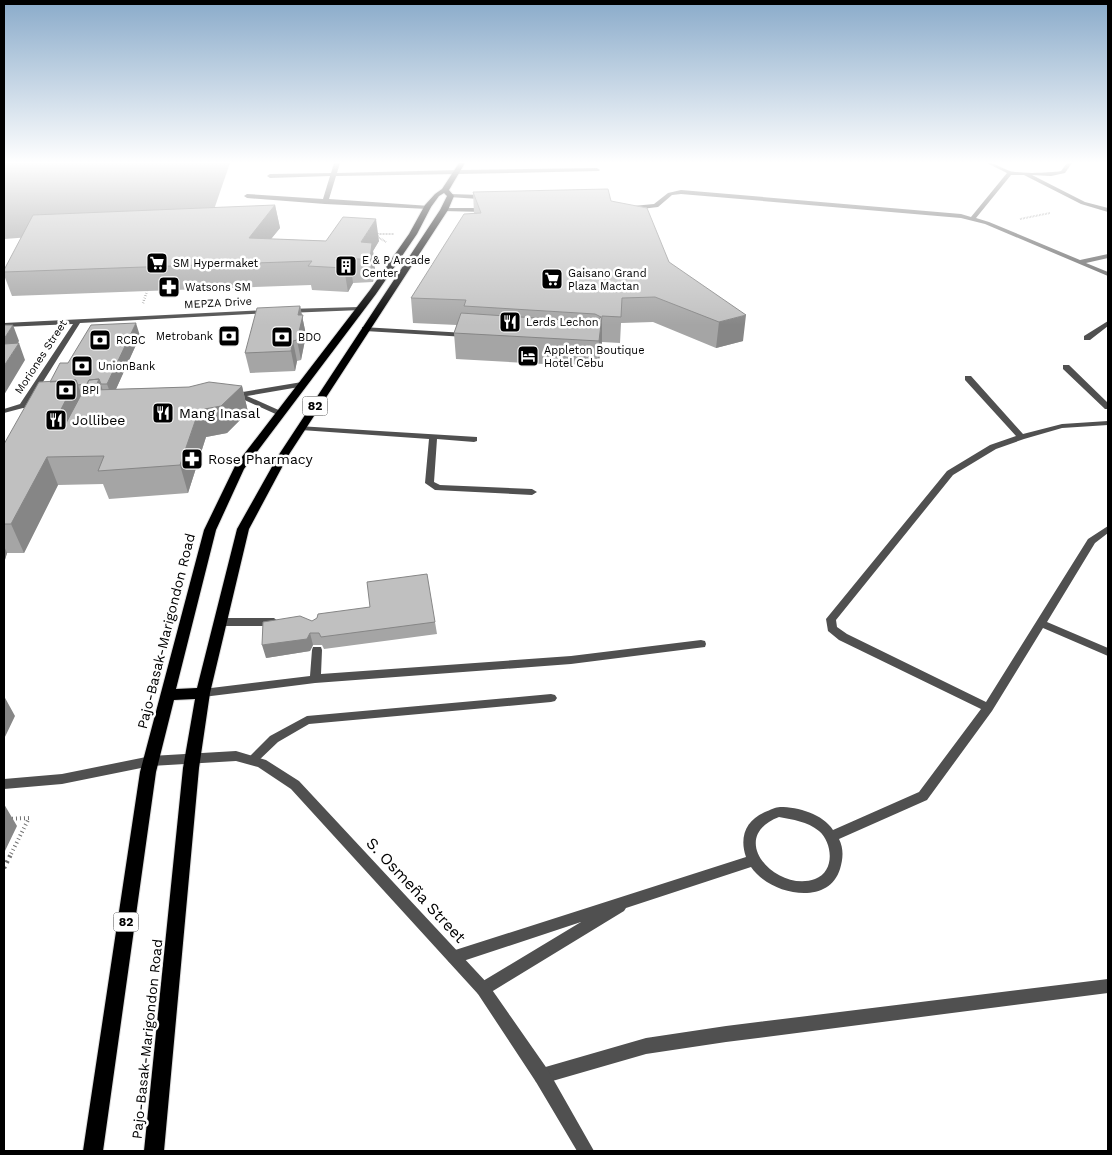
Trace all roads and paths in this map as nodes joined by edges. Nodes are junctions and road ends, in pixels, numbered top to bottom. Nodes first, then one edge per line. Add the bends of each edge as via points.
1 (422, 217) edge
2 (439, 217) edge
3 (964, 217) edge
4 (972, 219) joint
5 (378, 234) dead end
6 (386, 242) dead end
7 (1108, 256) edge
8 (1080, 262) junction
9 (1108, 274) edge
10 (148, 291) edge
11 (143, 304) dead end
12 (359, 308) junction
13 (273, 312) edge
14 (283, 312) edge
15 (78, 321) junction
16 (1108, 323) edge
17 (4, 325) edge
18 (365, 329) junction
19 (474, 336) edge
20 (1087, 338) dead end
21 (1066, 367) dead end
22 (968, 378) dead end
23 (302, 384) junction
24 (241, 396) junction
25 (224, 397) edge
26 (45, 405) edge
27 (23, 406) junction
28 (1108, 408) edge
29 (4, 411) edge
30 (280, 414) junction
31 (1108, 423) edge
32 (301, 428) junction
33 (433, 436) junction
34 (1021, 437) junction
35 (474, 439) dead end
36 (532, 492) dead end
37 (1108, 529) edge
38 (220, 622) junction
39 (283, 622) edge
40 (1040, 623) junction
41 (701, 644) dead end
42 (317, 650) dead end
43 (1108, 652) edge
44 (315, 679) junction
45 (203, 692) junction
46 (168, 695) junction
47 (551, 698) dead end
48 (988, 708) junction
49 (194, 758) junction
50 (252, 760) junction
51 (151, 761) junction
52 (4, 784) edge
53 (4, 819) edge
54 (832, 836) junction
55 (754, 860) junction
56 (4, 868) edge
57 (637, 896) junction
58 (454, 957) junction
59 (1108, 986) edge
60 (483, 989) junction
61 (542, 1076) junction
62 (93, 1151) edge
63 (154, 1151) edge
64 (586, 1151) edge

1 - 12 main road, Pajo-Basak-Marigondon Road / 82
2 - 18 main road, Pajo-Basak-Marigondon Road / 82
3 - 4 street
4 - 8 street
5 - 6 path via 376,236
7 - 8 street
8 - 9 street
10 - 11 path
12 - 14 street
12 - 23 main road, Pajo-Basak-Marigondon Road / 82
13 - 15 street, MEPZA Drive
15 - 17 street, MEPZA Drive
15 - 27 street, Moriones Street
16 - 20 street
18 - 19 street
18 - 32 main road, Pajo-Basak-Marigondon Road / 82
21 - 28 street
22 - 34 street
23 - 24 street
23 - 30 main road, Pajo-Basak-Marigondon Road / 82
24 - 25 street
24 - 30 street
26 - 27 street
27 - 29 street
30 - 46 main road, Pajo-Basak-Marigondon Road / 82 via 239,468 210,530
31 - 34 street via 1062,426
32 - 33 street
32 - 38 main road, Pajo-Basak-Marigondon Road / 82 via 243,529
33 - 35 street
33 - 36 street via 429,477 432,486
34 - 48 street via 993,447 950,473 832,619 832,628 843,638
37 - 40 street via 1091,541
38 - 39 street
38 - 45 main road, Pajo-Basak-Marigondon Road / 82
40 - 43 street
40 - 48 street
41 - 44 street via 571,660
42 - 44 street
44 - 45 street
45 - 46 main road
45 - 49 main road, Pajo-Basak-Marigondon Road / 82
46 - 51 main road, Pajo-Basak-Marigondon Road / 82
47 - 50 street via 307,720 274,739
48 - 54 street via 923,796
49 - 50 street, S. Osmeña Street via 236,756
49 - 51 street, S. Osmeña Street
49 - 63 main road, Pajo-Basak-Marigondon Road / 82
50 - 58 street, S. Osmeña Street via 295,785
51 - 52 street, S. Osmeña Street via 62,779
51 - 62 main road, Pajo-Basak-Marigondon Road / 82
53 - 56 path via 29,818
54 - 55 street via 809,817 779,812 766,816 750,834 749,847
54 - 55 street via 838,854 835,871 816,885 802,888 780,883 761,871
55 - 57 street
57 - 58 street
57 - 60 street
58 - 60 street, S. Osmeña Street
59 - 61 street via 646,1046
60 - 61 street, S. Osmeña Street
61 - 64 street, S. Osmeña Street

